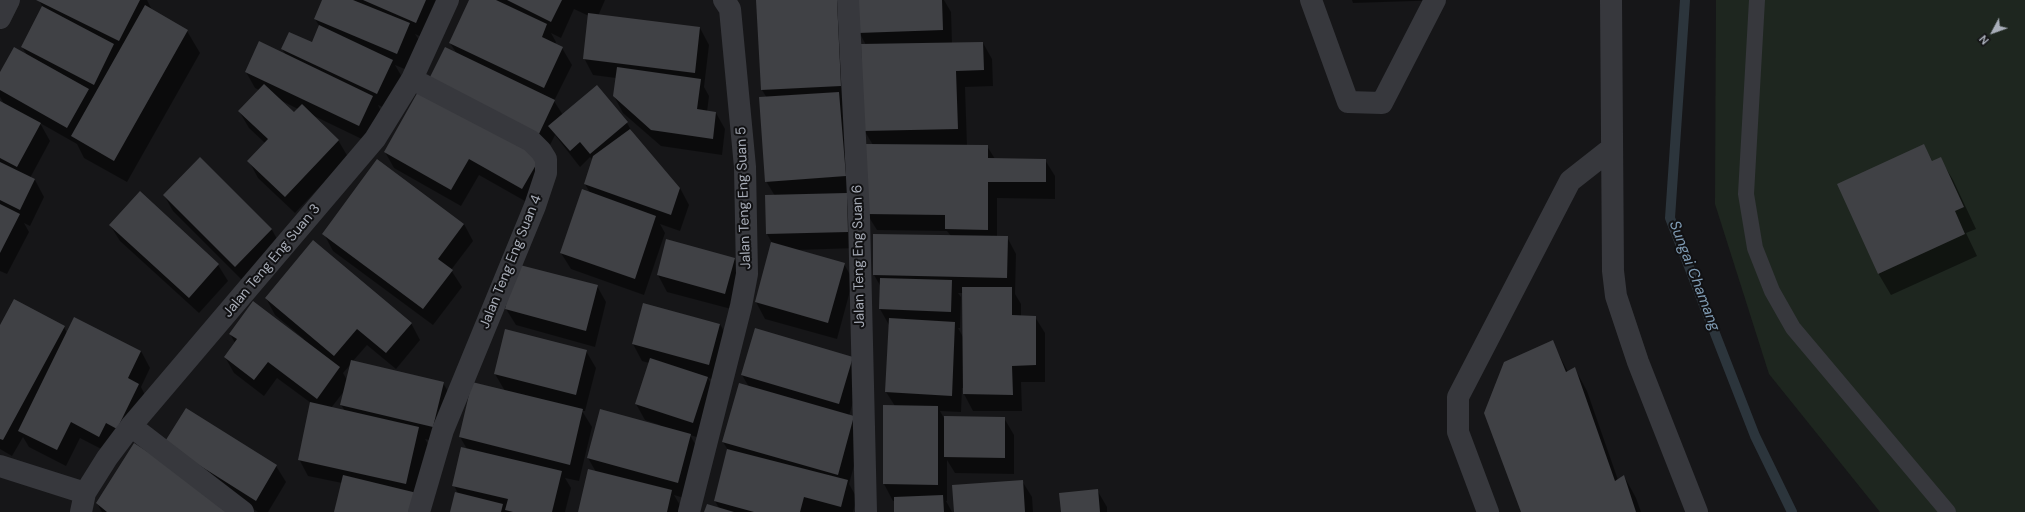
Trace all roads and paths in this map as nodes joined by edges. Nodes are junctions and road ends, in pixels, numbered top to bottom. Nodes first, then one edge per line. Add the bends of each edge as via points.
1 (9, 0) edge
2 (448, 0) edge
3 (724, 0) edge
4 (848, 0) edge
5 (1311, 0) edge
6 (1435, 0) edge
7 (1610, 0) edge
8 (1757, 0) edge
9 (0, 18) edge
10 (412, 79) junction
11 (1612, 148) junction
12 (131, 426) junction
13 (0, 466) edge
14 (83, 502) edge
15 (243, 512) edge
16 (419, 512) edge
17 (689, 512) edge
18 (866, 512) edge
19 (1488, 512) edge
20 (1697, 512) edge
21 (1948, 512) edge

1 - 9 street
2 - 10 street, Jalan Teng Eng Suan 3
3 - 17 street, Jalan Teng Eng Suan 5 via 730,9 744,160 747,274
4 - 18 street, Jalan Teng Eng Suan 6 via 859,217
5 - 6 street via 1348,102 1382,103
7 - 11 street
8 - 21 lane via 1746,194 1755,248 1772,291 1793,328
10 - 12 street, Jalan Teng Eng Suan 3 via 375,139
10 - 16 street, Jalan Teng Eng Suan 4 via 531,141 546,160 546,173 535,206 443,430
11 - 19 street via 1570,181 1458,397 1458,432
11 - 20 street via 1613,271 1616,296 1638,362
12 - 14 street, Jalan Teng Eng Suan 3 via 107,458
12 - 15 street
13 - 14 street

